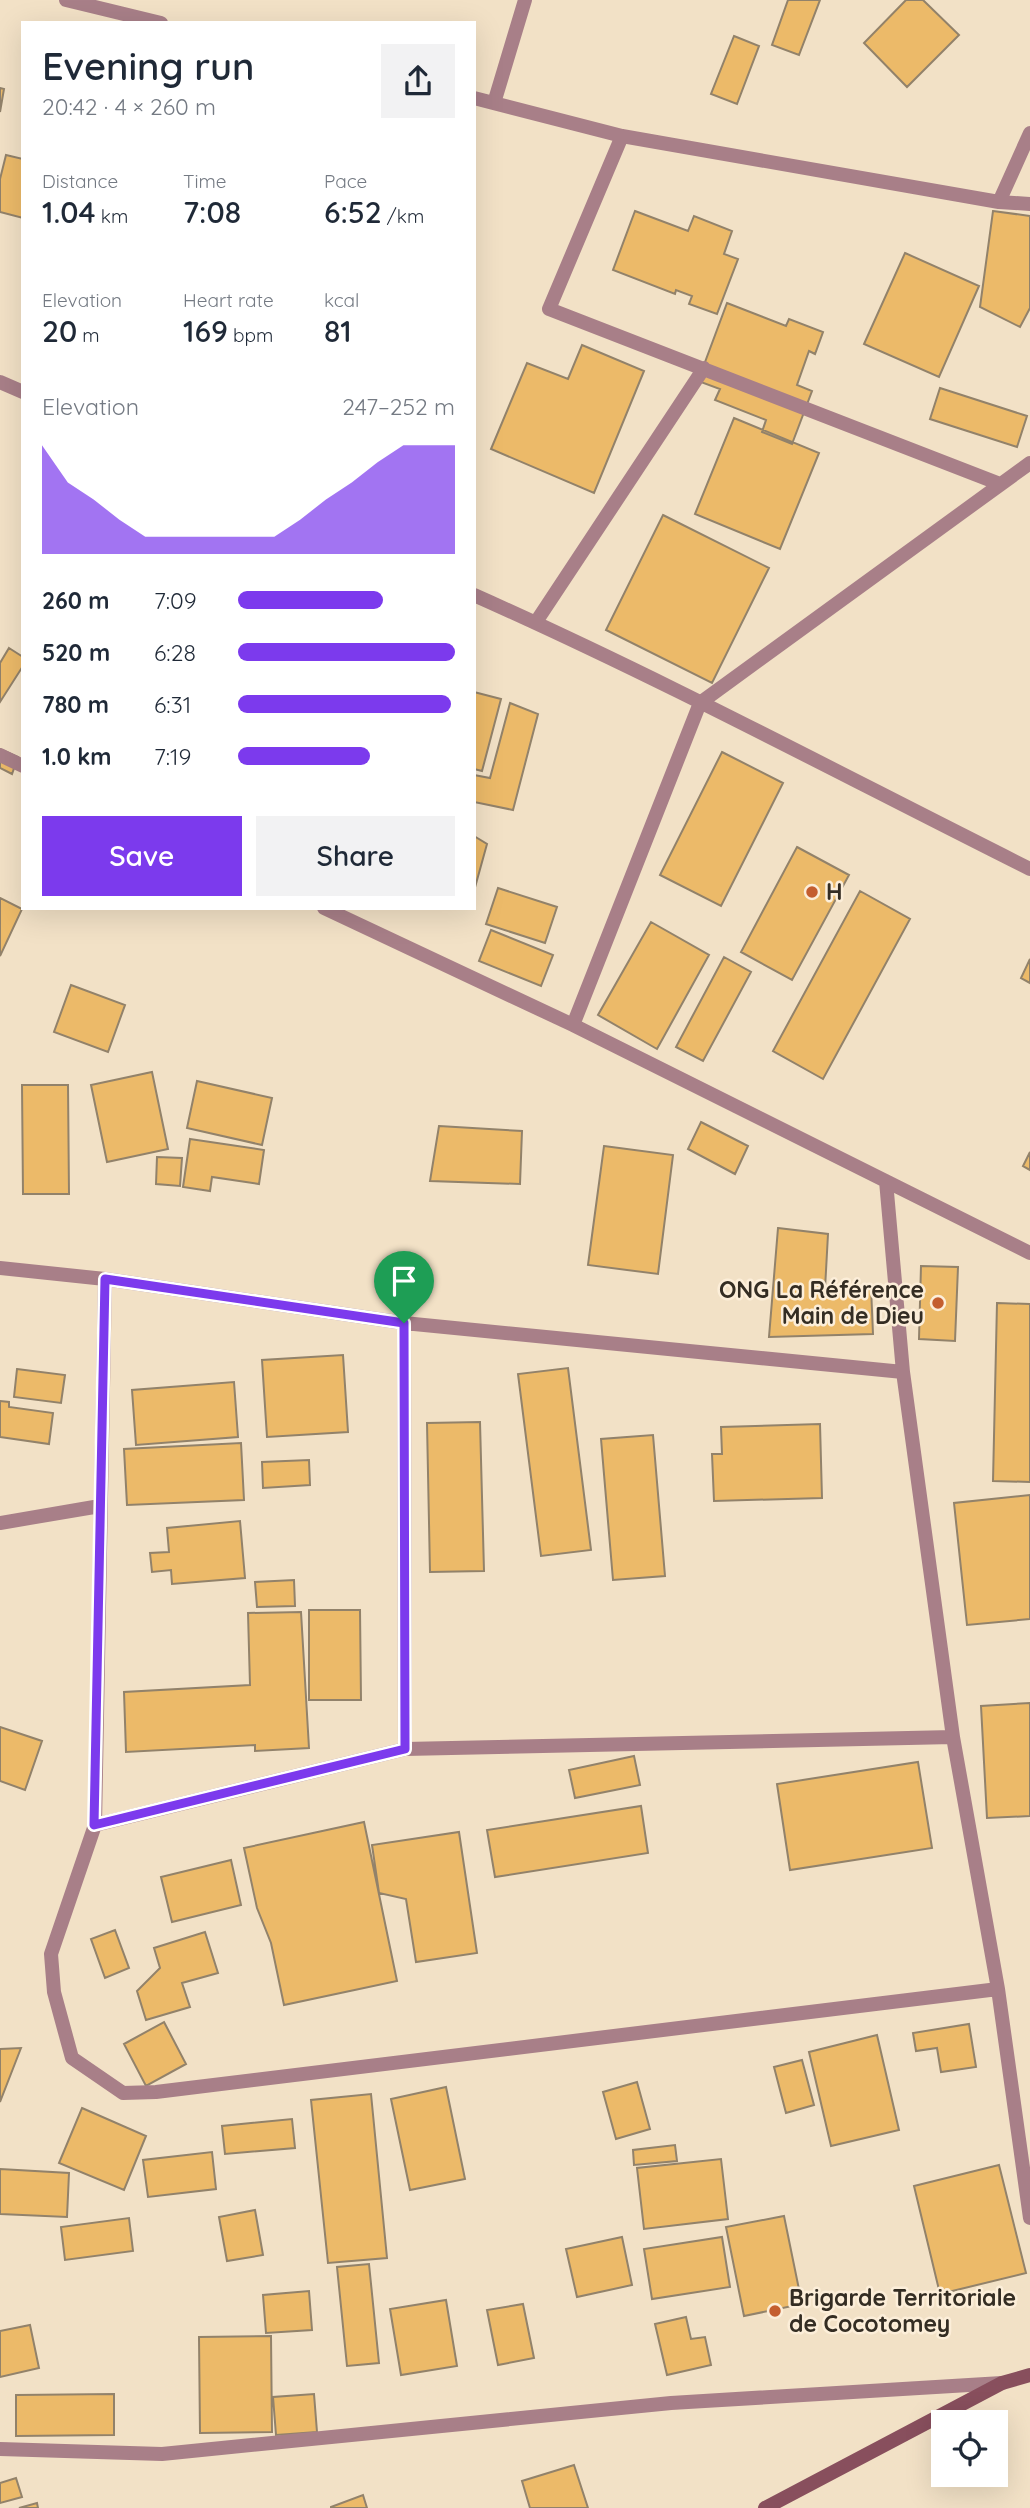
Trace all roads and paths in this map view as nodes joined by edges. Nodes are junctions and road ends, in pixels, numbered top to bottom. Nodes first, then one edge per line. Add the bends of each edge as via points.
1 (66, 0) edge
2 (525, 0) edge
3 (153, 21) edge
4 (476, 98) edge
5 (494, 103) junction
6 (1030, 133) edge
7 (622, 136) junction
8 (999, 202) junction
9 (1030, 204) edge
10 (704, 368) junction
11 (0, 382) edge
12 (21, 391) edge
13 (1030, 463) edge
14 (1000, 485) junction
15 (476, 596) edge
16 (536, 622) junction
17 (700, 703) junction
18 (0, 755) edge
19 (21, 765) edge
20 (1030, 870) edge
21 (328, 910) edge
22 (573, 1025) junction
23 (886, 1181) junction
24 (1030, 1253) edge
25 (0, 1268) edge
26 (105, 1279) junction
27 (404, 1323) junction
28 (903, 1372) junction
29 (100, 1506) junction
30 (0, 1523) edge
31 (953, 1737) junction
32 (405, 1749) junction
33 (94, 1825) junction
34 (998, 1989) junction
35 (1030, 2218) edge
36 (1030, 2375) edge
37 (1002, 2383) junction
38 (0, 2449) edge
39 (765, 2508) edge

1 - 3 street
2 - 5 street
4 - 5 street
5 - 7 street
6 - 8 street
7 - 8 street
7 - 10 street via 549,309
8 - 9 street
10 - 14 street
10 - 16 street
11 - 12 street
13 - 14 street
14 - 17 street
15 - 16 street
16 - 17 street
17 - 20 street
17 - 22 street
18 - 19 street
21 - 22 street
22 - 23 street
23 - 24 street
23 - 28 street
25 - 26 street
26 - 27 street
26 - 29 street
27 - 28 street
27 - 32 street
28 - 31 street
29 - 30 street
29 - 33 street
31 - 32 street
31 - 34 street
32 - 33 street
33 - 34 street via 51,1954 54,1992 72,2058 123,2093
34 - 35 street
36 - 37 main road
37 - 38 street via 671,2403 162,2454
37 - 39 main road

